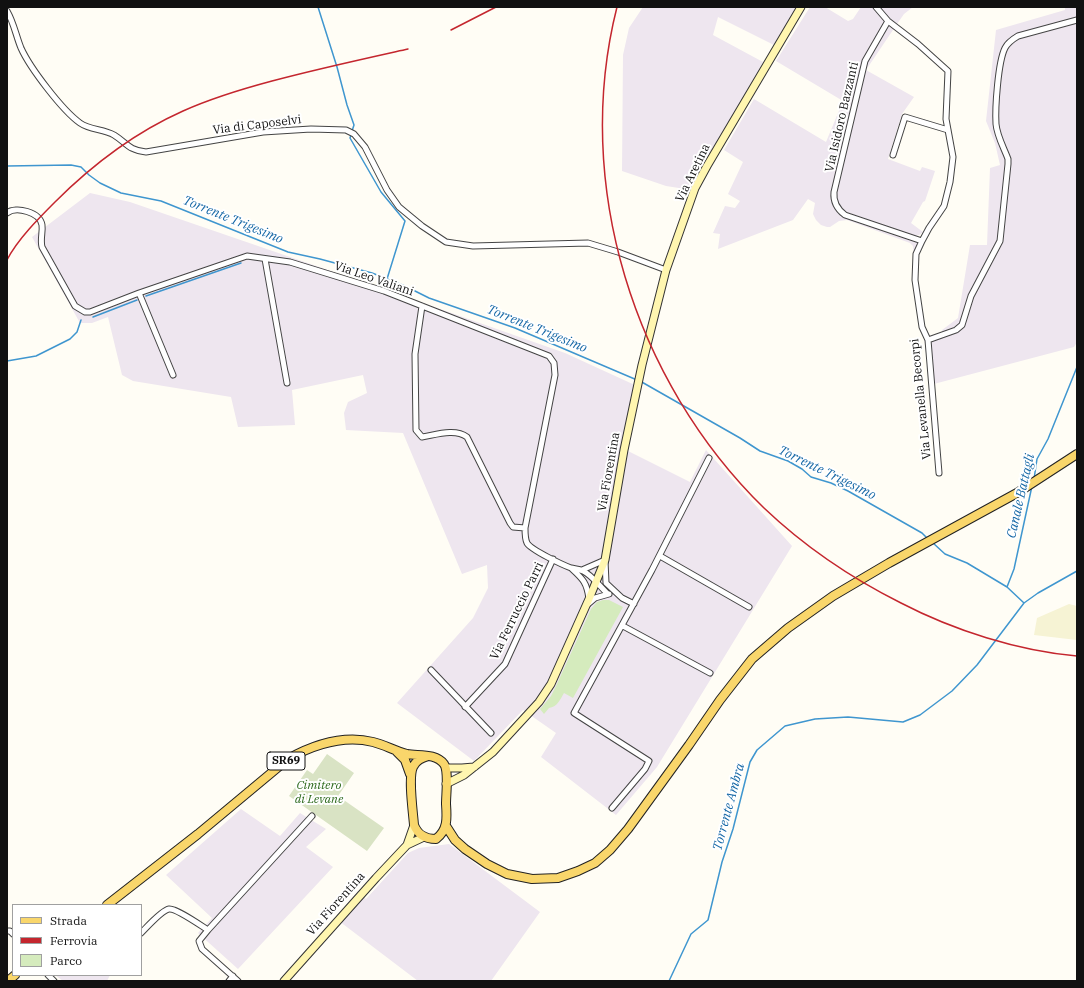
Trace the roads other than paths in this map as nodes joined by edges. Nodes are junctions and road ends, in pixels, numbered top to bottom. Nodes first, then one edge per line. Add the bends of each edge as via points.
1 (801, 7) edge
2 (876, 7) edge
3 (7, 11) edge
4 (1077, 20) edge
5 (888, 21) junction
6 (948, 130) junction
7 (893, 155) dead end
8 (7, 213) edge
9 (922, 241) junction
10 (265, 259) junction
11 (666, 270) junction
12 (139, 293) junction
13 (422, 306) junction
14 (928, 340) junction
15 (642, 365) joint
16 (173, 375) dead end
17 (287, 383) dead end
18 (1077, 454) edge
19 (709, 458) dead end
20 (939, 473) dead end
21 (525, 528) junction
22 (660, 556) junction
23 (553, 559) junction
24 (605, 560) junction
25 (571, 568) junction
26 (582, 570) junction
27 (584, 580) junction
28 (596, 583) junction
29 (606, 583) junction
30 (608, 594) junction
31 (616, 594) junction
32 (587, 602) junction
33 (634, 604) junction
34 (749, 607) dead end
35 (623, 626) junction
36 (431, 670) dead end
37 (710, 673) dead end
38 (466, 707) junction
39 (491, 733) dead end
40 (394, 751) junction
41 (428, 756) junction
42 (476, 766) junction
43 (446, 768) junction
44 (412, 778) junction
45 (446, 784) junction
46 (612, 808) dead end
47 (312, 816) dead end
48 (414, 825) junction
49 (446, 826) junction
50 (441, 835) junction
51 (424, 837) junction
52 (455, 840) junction
53 (407, 845) junction
54 (108, 904) edge
55 (208, 930) junction
56 (142, 932) edge
57 (233, 976) junction
58 (229, 981) edge
59 (238, 981) edge
60 (284, 981) edge

1 - 11 street, Via Aretina via 695,188
2 - 5 street, Via Levanella Becorpi
3 - 11 street, Via di Caposelvi via 31,67 65,109 89,128 114,135 136,151 146,152 263,132 346,130 354,134 365,147 387,190 399,207 446,242 473,246 588,244
4 - 14 street via 1018,36 1005,48 996,114 996,126 1008,159 1000,241 970,296 962,326
5 - 6 street, Via Levanella Becorpi via 948,71
5 - 9 street, Via Isidoro Bazzanti via 861,73 833,200 840,212 845,215
6 - 7 street via 905,117
6 - 9 street, Via Levanella Becorpi via 954,157 950,182 944,206
8 - 12 street, Via Leo Valiani via 22,210 40,220 42,247 75,306 90,312
9 - 14 street, Via Levanella Becorpi via 916,254 915,280 922,326
10 - 12 street, Via Leo Valiani via 241,257
10 - 13 street, Via Leo Valiani via 290,262 384,291
10 - 17 street
11 - 15 street, Via Aretina
12 - 16 street
13 - 21 street via 415,354 416,430 422,437 455,432 466,437 510,523 513,527
13 - 21 street, Via Leo Valiani via 544,353 554,363 555,375
14 - 20 street, Via Levanella Becorpi
15 - 24 street, Via Fiorentina
18 - 52 main road via 1017,493 834,596 788,628 752,659 628,828 610,850 595,862 558,878 532,879 507,874 487,864
19 - 22 street
21 - 23 street, Via Leo Valiani via 528,544
22 - 33 street
22 - 34 street
23 - 25 street, Via Leo Valiani
23 - 38 street, Via Ferruccio Parri via 505,664
24 - 26 street
24 - 28 street, Via Fiorentina
24 - 29 street
25 - 26 street, Via Leo Valiani
25 - 27 street
26 - 28 street
27 - 28 street
27 - 32 street via 588,589
28 - 29 street
28 - 30 street
28 - 32 street, Via Fiorentina
29 - 31 street
30 - 31 street
30 - 32 street
31 - 33 street
32 - 42 street, Via Fiorentina via 551,684 493,752
33 - 35 street
35 - 37 street
35 - 46 street via 574,713 649,761
36 - 38 street
38 - 39 street
40 - 41 main road, SR69
40 - 44 main road, SR69 via 405,760
40 - 54 main road, SR69 via 373,742 347,740 303,751 279,766
41 - 43 main road via 439,759
41 - 44 main road, Via Fiorentina via 415,763 411,772
42 - 43 street
42 - 45 street, Via Fiorentina
43 - 45 main road
44 - 48 main road, Via Fiorentina
45 - 49 main road
47 - 55 street
48 - 51 main road via 417,832
48 - 53 street, Via Fiorentina
49 - 50 main road
49 - 52 main road
50 - 51 main road, Via Fiorentina via 436,839
50 - 52 main road
51 - 53 street, Via Fiorentina
53 - 60 street, Via Fiorentina
55 - 56 street via 169,909
55 - 57 street via 199,941 200,946
57 - 58 street
57 - 59 street

